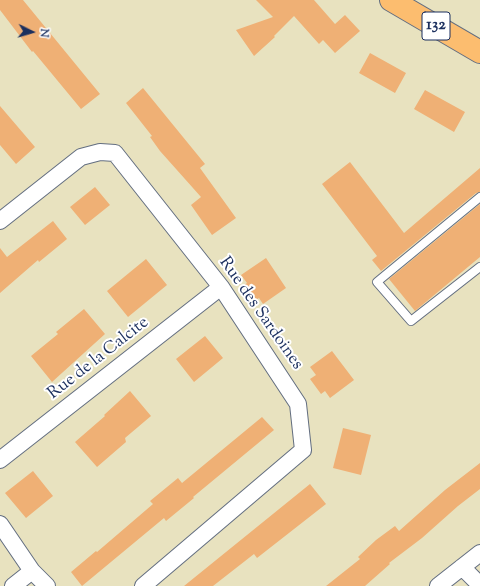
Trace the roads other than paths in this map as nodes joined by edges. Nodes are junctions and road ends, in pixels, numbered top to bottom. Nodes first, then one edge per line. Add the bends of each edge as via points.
1 (391, 0) edge
2 (480, 52) edge
3 (480, 197) edge
4 (0, 221) edge
5 (480, 267) edge
6 (221, 287) junction
7 (0, 460) edge
8 (0, 524) edge
9 (480, 553) edge
10 (462, 567) junction
11 (32, 571) junction
12 (480, 585) edge
13 (13, 586) edge
14 (47, 586) edge
15 (143, 586) edge
16 (438, 586) edge

1 - 2 main road, 132
3 - 5 lane via 377,282 411,322
4 - 6 street, Rue des Sardoines via 81,157 100,152 115,153
6 - 7 street, Rue de la Calcite
6 - 15 street, Rue des Sardoines via 298,404 303,450
8 - 11 street
9 - 10 street
10 - 12 street
10 - 16 street
11 - 13 street
11 - 14 street

